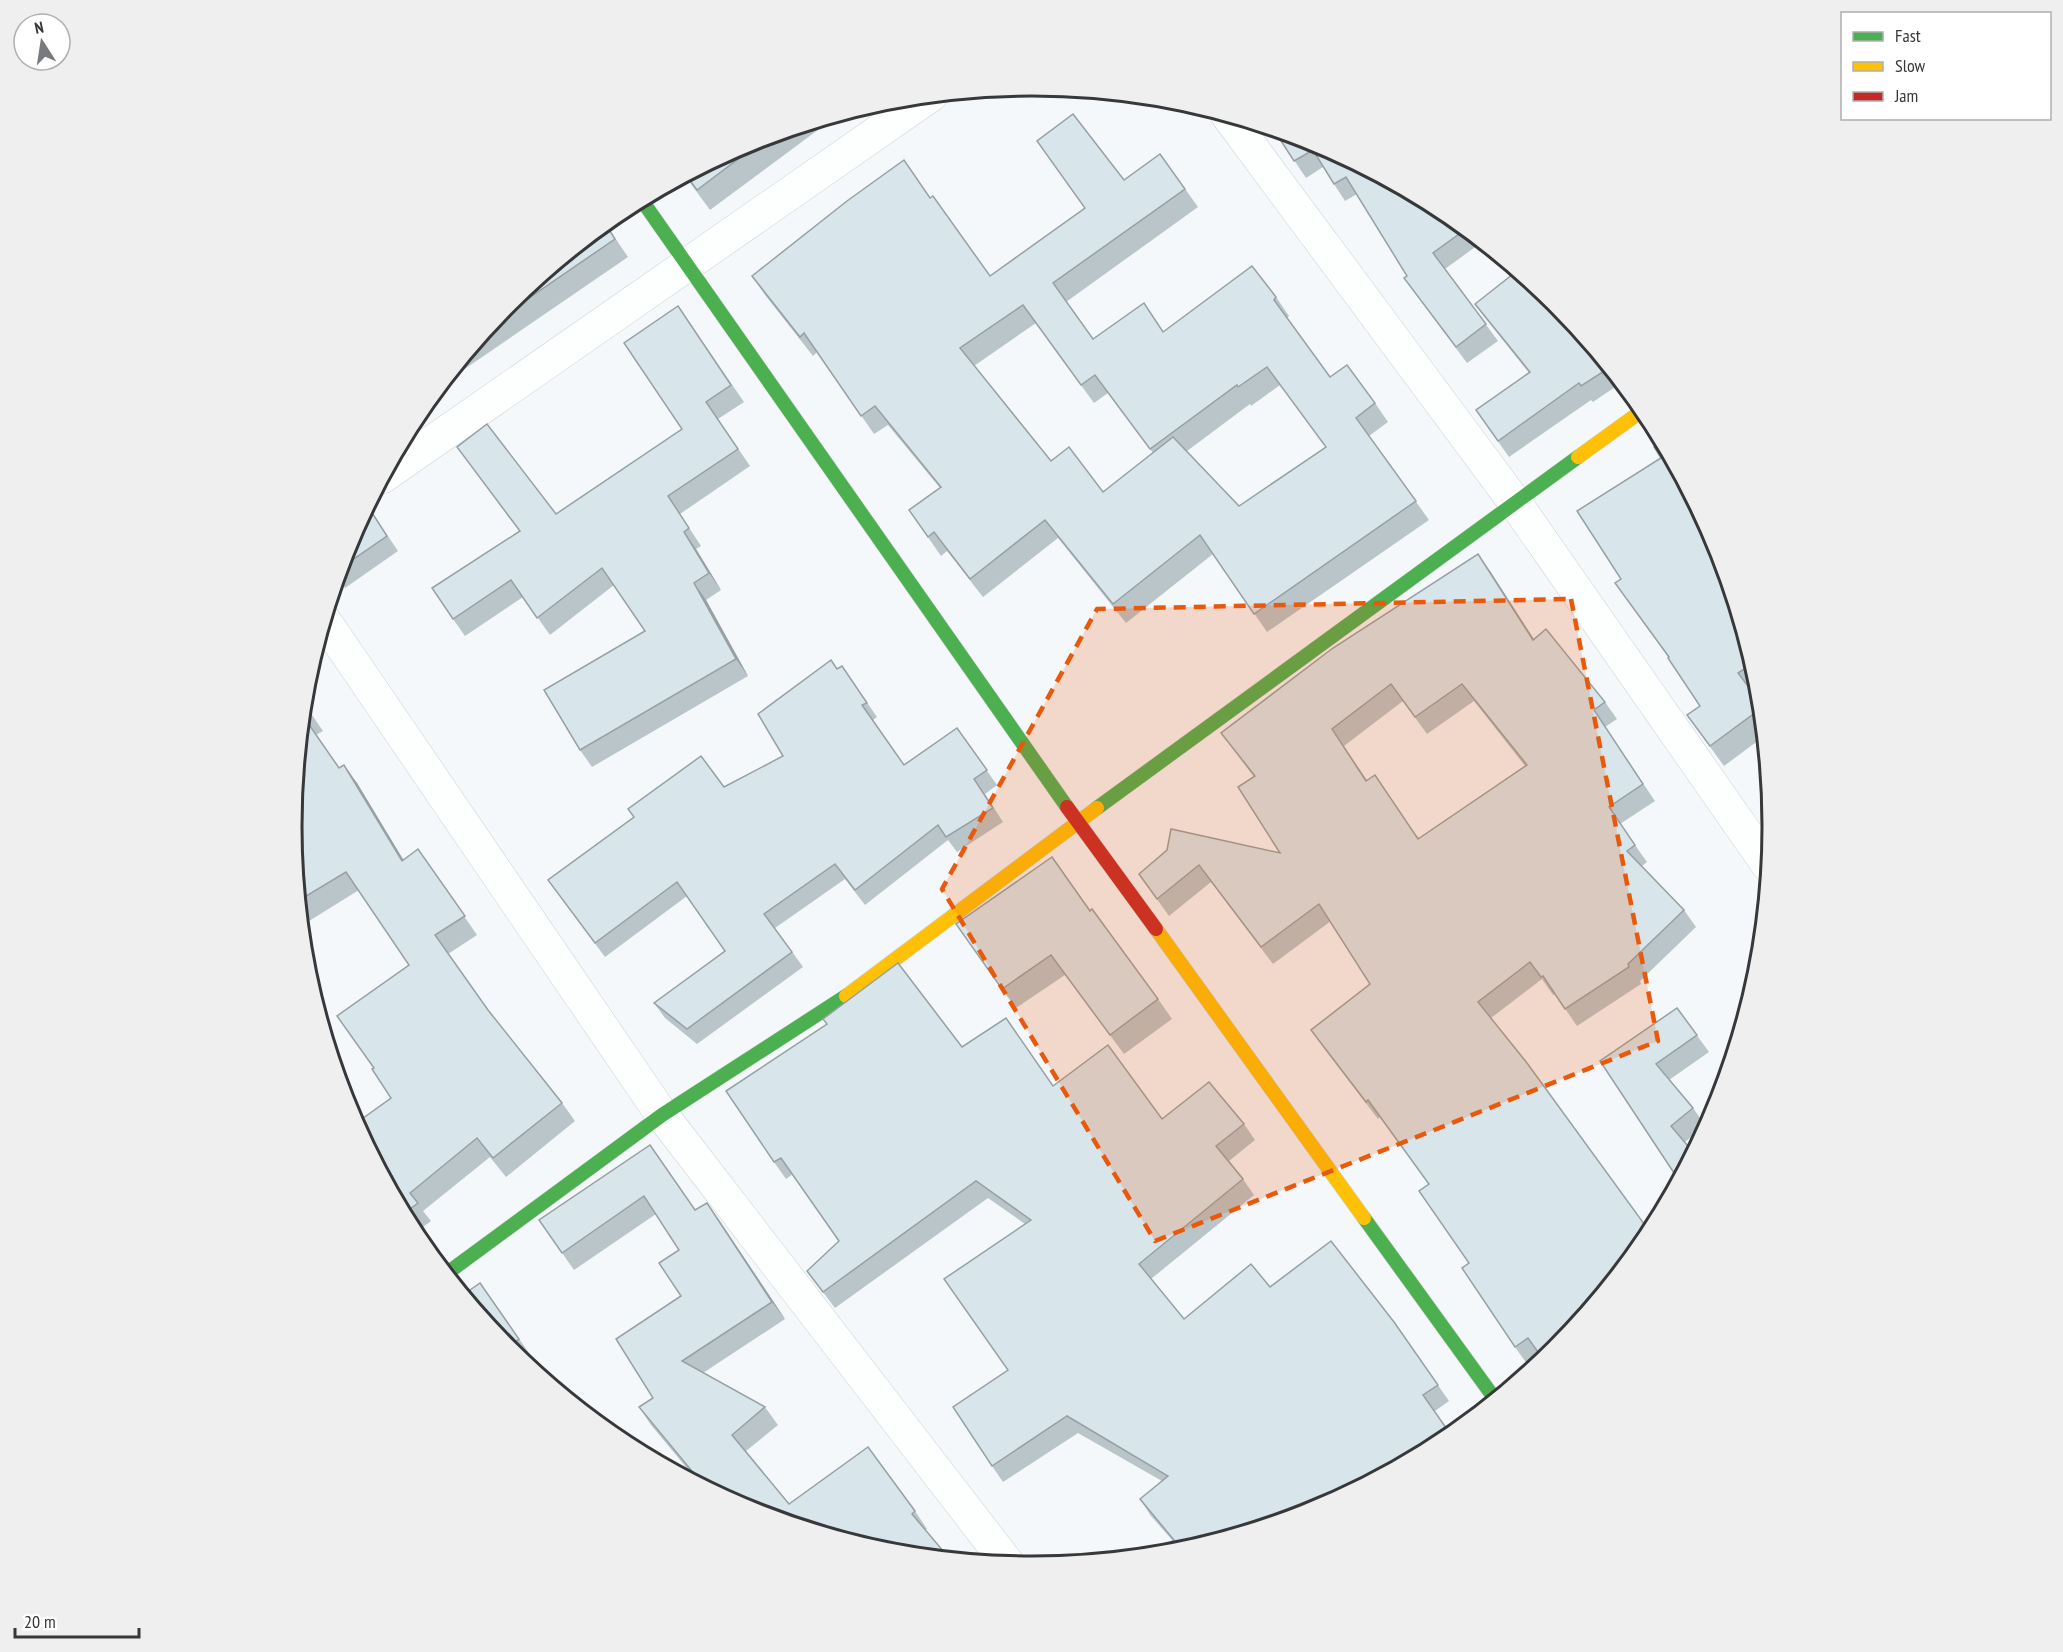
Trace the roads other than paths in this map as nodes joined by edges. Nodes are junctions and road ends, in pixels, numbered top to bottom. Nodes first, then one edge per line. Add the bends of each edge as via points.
1 (916, 105) edge
2 (1235, 126) edge
3 (646, 207) edge
4 (687, 266) junction
5 (1635, 416) edge
6 (396, 468) edge
7 (1515, 504) junction
8 (329, 627) edge
9 (1078, 822) junction
10 (1761, 855) edge
11 (662, 1115) junction
12 (452, 1270) edge
13 (1491, 1393) edge
14 (1001, 1555) edge

1 - 4 street
2 - 7 street
3 - 4 street
4 - 6 street
4 - 9 street
5 - 7 street
7 - 9 street
7 - 10 street
8 - 11 street
9 - 11 street via 829,1009
9 - 13 street
11 - 12 street
11 - 14 street

